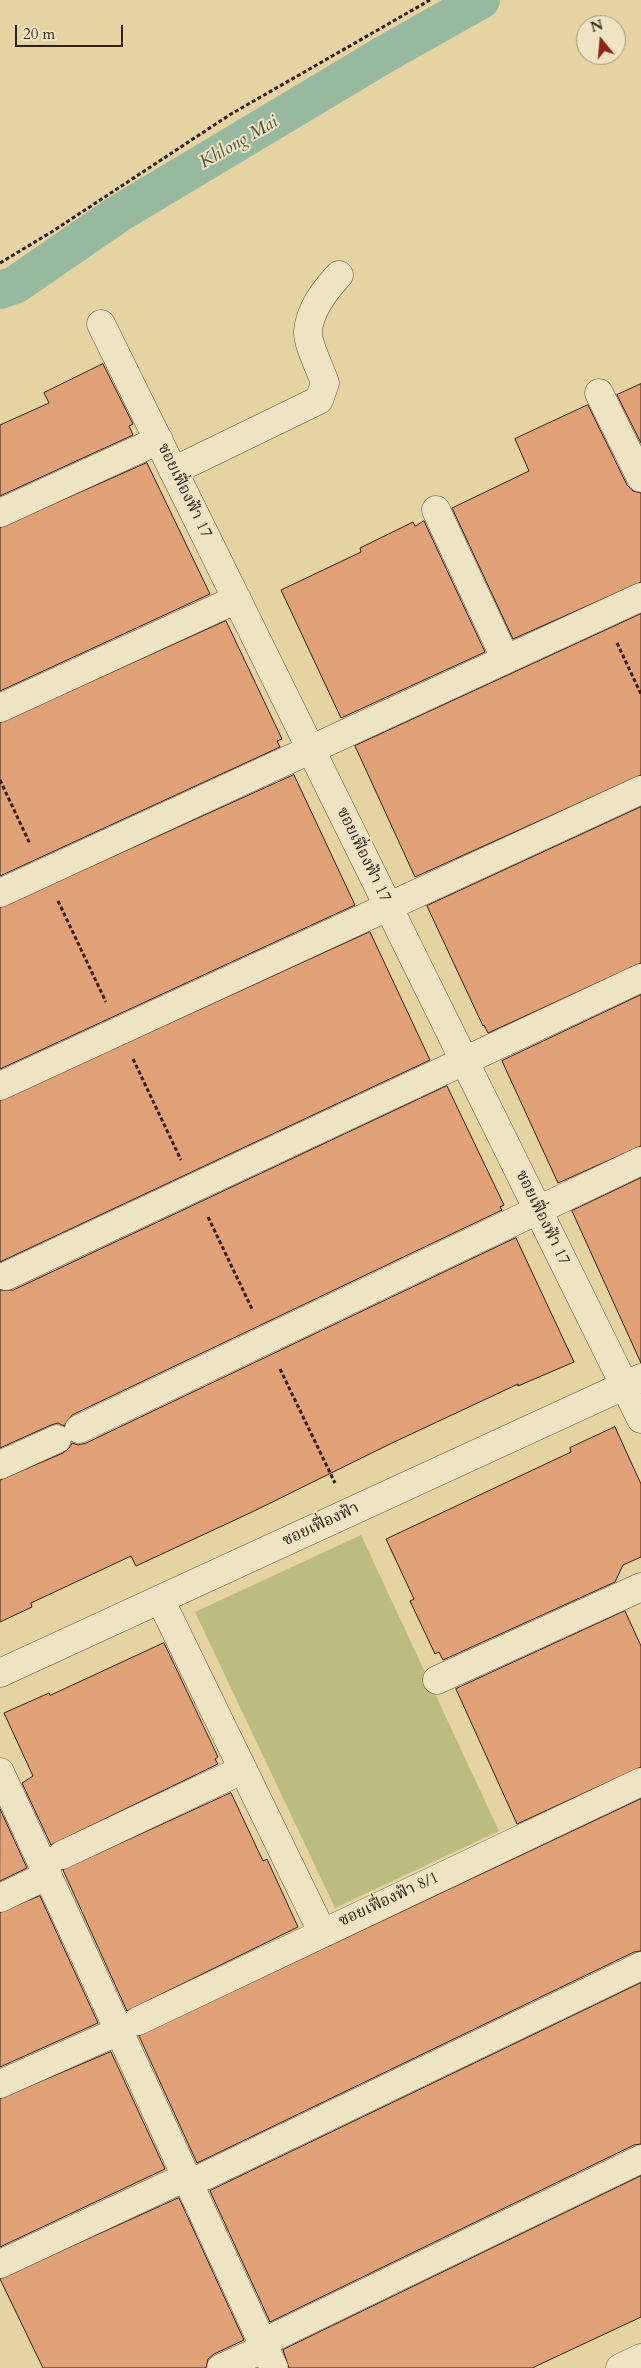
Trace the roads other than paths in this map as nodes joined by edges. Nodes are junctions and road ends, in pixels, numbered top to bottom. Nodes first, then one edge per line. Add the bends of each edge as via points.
1 (339, 275) dead end
2 (101, 324) dead end
3 (600, 393) dead end
4 (159, 440) junction
5 (173, 471) junction
6 (641, 478) edge
7 (436, 510) dead end
8 (0, 513) edge
9 (641, 597) edge
10 (237, 599) junction
11 (505, 658) junction
12 (0, 708) edge
13 (312, 750) junction
14 (641, 790) edge
15 (0, 894) edge
16 (389, 907) junction
17 (641, 978) edge
18 (464, 1060) junction
19 (0, 1086) edge
20 (641, 1160) edge
21 (538, 1208) junction
22 (6, 1276) dead end
23 (633, 1381) edge
24 (641, 1419) edge
25 (0, 1465) edge
26 (641, 1587) edge
27 (160, 1599) junction
28 (0, 1672) edge
29 (437, 1680) dead end
30 (242, 1770) junction
31 (0, 1772) edge
32 (641, 1782) edge
33 (55, 1865) junction
34 (0, 1898) edge
35 (322, 1932) junction
36 (641, 1966) edge
37 (128, 2026) junction
38 (0, 2084) edge
39 (641, 2159) edge
40 (195, 2176) junction
41 (0, 2264) edge
42 (269, 2352) edge
43 (641, 2358) edge
44 (221, 2368) edge
45 (620, 2368) edge

1 - 5 street via 315,309 308,333 325,382 319,400
2 - 4 street, ซอยเฟื่องฟ้า 17
3 - 6 street
4 - 5 street, ซอยเฟื่องฟ้า 17
4 - 8 street
5 - 10 street, ซอยเฟื่องฟ้า 17
7 - 11 street
9 - 11 street
10 - 12 street
10 - 13 street, ซอยเฟื่องฟ้า 17
11 - 13 street
13 - 15 street
13 - 16 street, ซอยเฟื่องฟ้า 17
14 - 16 street
16 - 18 street, ซอยเฟื่องฟ้า 17
16 - 19 street
17 - 18 street
18 - 21 street, ซอยเฟื่องฟ้า 17
18 - 22 street
20 - 21 street
21 - 23 street, ซอยเฟื่องฟ้า 17
21 - 25 street
23 - 24 street, ซอยเฟื่องฟ้า 17
23 - 27 street, ซอยเฟื่องฟ้า
26 - 29 street
27 - 28 street, ซอยเฟื่องฟ้า
27 - 30 street
30 - 33 street
30 - 35 street
31 - 33 street
32 - 35 street, ซอยเฟื่องฟ้า 8/1
33 - 34 street
33 - 37 street
35 - 37 street, ซอยเฟื่องฟ้า 8/1
36 - 40 street
37 - 38 street, ซอยเฟื่องฟ้า 8/1
37 - 40 street
39 - 42 street
40 - 41 street
40 - 42 street
42 - 44 street
43 - 45 street

